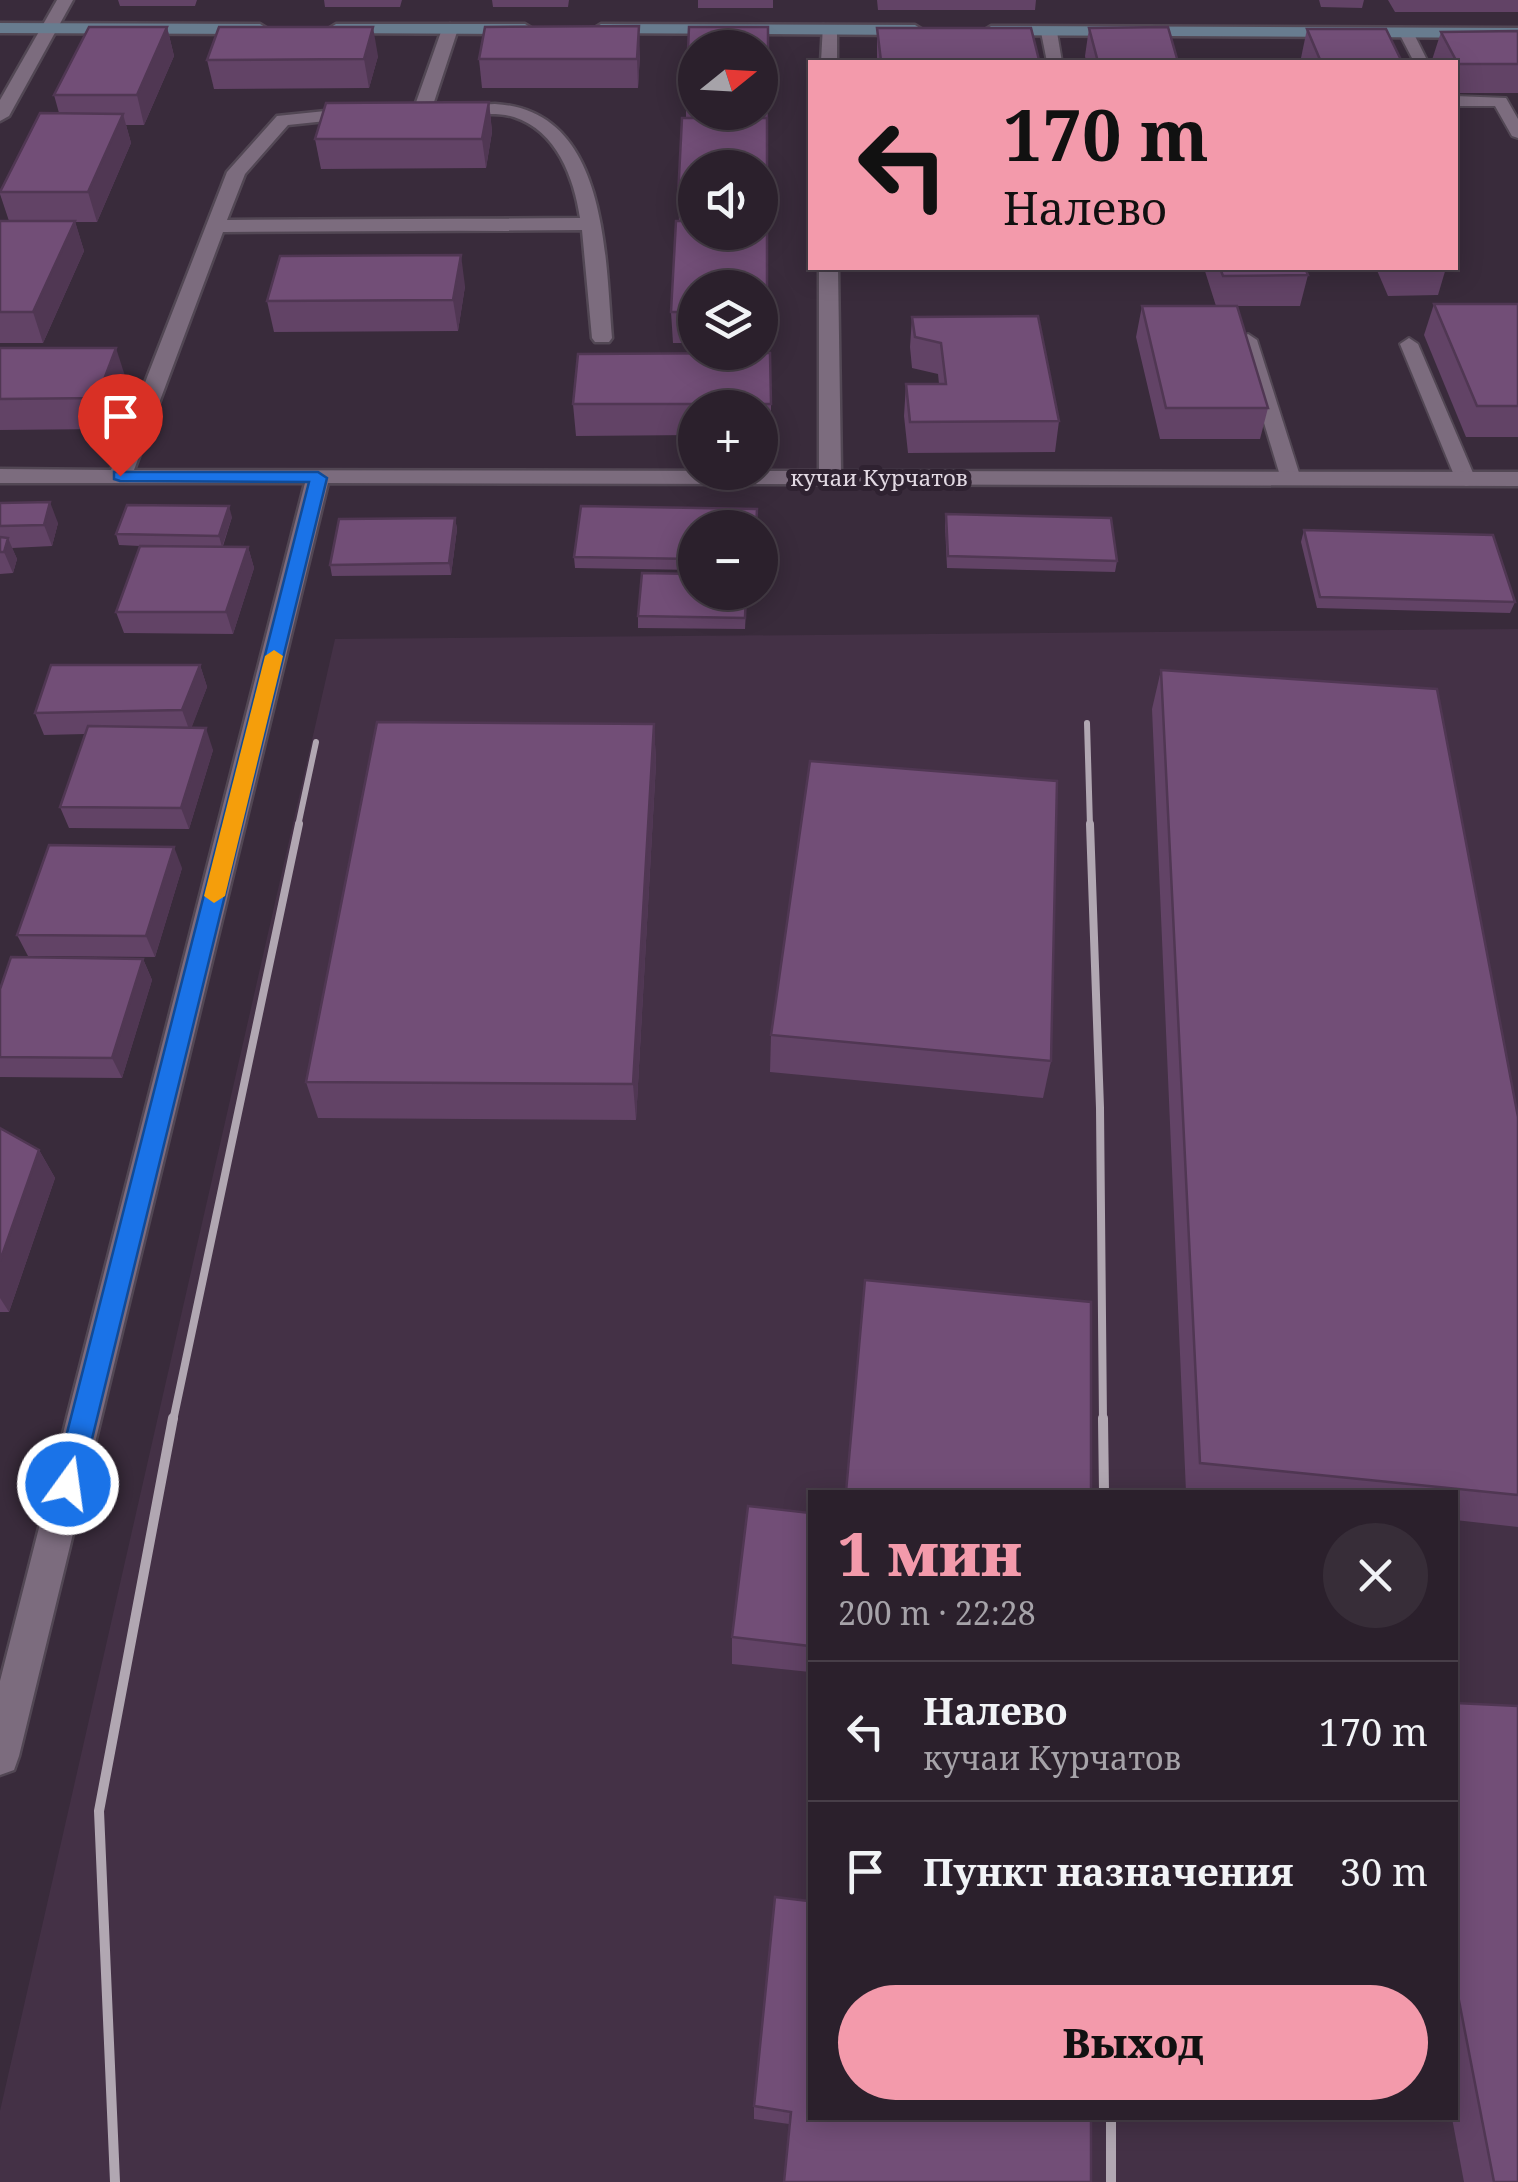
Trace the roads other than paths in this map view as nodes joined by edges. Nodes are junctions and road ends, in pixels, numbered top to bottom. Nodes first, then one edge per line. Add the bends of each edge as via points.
1 (65, 0) edge
2 (828, 22) junction
3 (0, 28) edge
4 (48, 29) junction
5 (278, 29) edge
6 (316, 29) edge
7 (450, 29) junction
8 (549, 29) edge
9 (589, 29) edge
10 (939, 30) edge
11 (976, 31) edge
12 (1050, 32) junction
13 (1406, 33) junction
14 (1518, 33) edge
15 (829, 60) edge
16 (1055, 60) edge
17 (1420, 60) edge
18 (1458, 102) edge
19 (403, 111) junction
20 (0, 116) edge
21 (1518, 132) edge
22 (590, 224) junction
23 (216, 226) junction
24 (829, 270) edge
25 (602, 338) dead end
26 (1248, 340) edge
27 (1409, 344) dead end
28 (0, 476) edge
29 (120, 476) junction
30 (318, 478) junction
31 (830, 478) junction
32 (1292, 479) junction
33 (1518, 479) edge
34 (1466, 480) junction
35 (0, 1756) edge

1 - 4 street
2 - 9 street
2 - 10 street
2 - 15 street
3 - 4 street
4 - 5 street
4 - 20 street
6 - 7 street
7 - 8 street
7 - 19 street
11 - 12 street
12 - 13 street
12 - 16 lane
13 - 14 street
13 - 17 lane
18 - 21 lane via 1500,101
19 - 22 street via 518,112 555,131 580,174
19 - 23 street via 283,120 236,172
22 - 23 street
22 - 25 street
23 - 29 street
24 - 31 street
26 - 32 lane
27 - 34 lane
28 - 29 street, кучаи Курчатов
29 - 30 street, кучаи Курчатов
30 - 31 street, кучаи Курчатов
30 - 35 street
31 - 32 street, кучаи Курчатов
32 - 34 street, кучаи Курчатов
33 - 34 street, кучаи Курчатов

